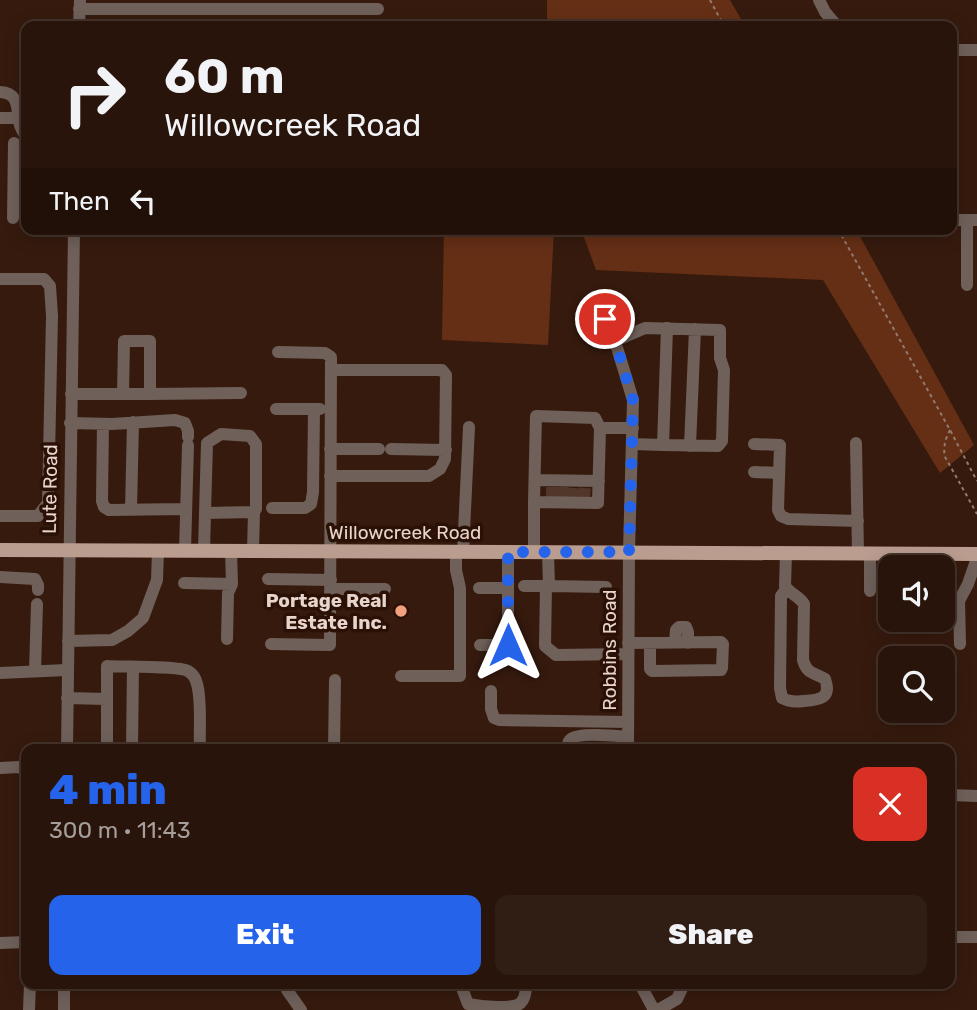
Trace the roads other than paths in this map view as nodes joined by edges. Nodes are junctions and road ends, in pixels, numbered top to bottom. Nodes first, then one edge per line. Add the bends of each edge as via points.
1 (819, 0) edge
2 (80, 5) edge
3 (378, 9) dead end
4 (833, 21) edge
5 (957, 50) edge
6 (977, 50) edge
7 (0, 92) edge
8 (0, 118) edge
9 (19, 118) junction
10 (21, 128) edge
11 (0, 143) edge
12 (20, 143) edge
13 (13, 218) dead end
14 (972, 220) edge
15 (74, 235) edge
16 (0, 279) edge
17 (967, 285) dead end
18 (594, 297) dead end
19 (667, 328) junction
20 (695, 329) junction
21 (615, 341) junction
22 (278, 352) dead end
23 (331, 370) junction
24 (241, 393) dead end
25 (71, 394) junction
26 (123, 394) junction
27 (150, 394) junction
28 (276, 409) dead end
29 (313, 409) junction
30 (331, 409) junction
31 (133, 422) junction
32 (71, 423) junction
33 (103, 424) junction
34 (469, 426) dead end
35 (600, 428) junction
36 (632, 428) junction
37 (856, 443) dead end
38 (632, 444) junction
39 (754, 444) dead end
40 (663, 445) junction
41 (690, 446) junction
42 (330, 449) junction
43 (446, 450) junction
44 (313, 472) junction
45 (754, 472) dead end
46 (779, 473) junction
47 (330, 474) junction
48 (535, 480) junction
49 (599, 481) junction
50 (568, 492) junction
51 (534, 502) junction
52 (272, 508) dead end
53 (186, 509) junction
54 (131, 510) junction
55 (254, 512) junction
56 (205, 513) junction
57 (0, 516) edge
58 (858, 521) junction
59 (0, 550) edge
60 (68, 551) junction
61 (158, 551) junction
62 (185, 551) junction
63 (204, 551) junction
64 (231, 551) junction
65 (253, 551) junction
66 (332, 551) junction
67 (460, 552) junction
68 (508, 552) junction
69 (541, 552) junction
70 (629, 552) junction
71 (786, 553) junction
72 (864, 553) junction
73 (977, 556) edge
74 (0, 577) edge
75 (268, 579) dead end
76 (184, 583) dead end
77 (232, 584) junction
78 (331, 584) junction
79 (524, 586) dead end
80 (547, 586) junction
81 (606, 587) dead end
82 (479, 588) dead end
83 (508, 588) junction
84 (385, 589) dead end
85 (786, 589) junction
86 (870, 591) dead end
87 (227, 639) dead end
88 (68, 640) junction
89 (650, 643) junction
90 (271, 644) dead end
91 (960, 644) dead end
92 (480, 645) dead end
93 (628, 648) junction
94 (133, 667) junction
95 (67, 670) junction
96 (35, 671) junction
97 (0, 673) edge
98 (401, 676) dead end
99 (335, 680) dead end
100 (491, 691) dead end
101 (67, 698) junction
102 (107, 699) junction
103 (628, 722) junction
104 (628, 743) edge
105 (67, 744) edge
106 (107, 744) edge
107 (132, 744) edge
108 (200, 744) edge
109 (334, 744) edge
110 (568, 744) edge
111 (0, 768) edge
112 (21, 769) edge
113 (955, 796) edge
114 (977, 796) edge
115 (955, 937) edge
116 (977, 937) edge
117 (21, 942) edge
118 (0, 943) edge
119 (30, 989) edge
120 (64, 989) edge
121 (287, 989) edge
122 (462, 989) edge
123 (526, 989) edge
124 (643, 989) edge
125 (682, 989) edge
126 (29, 1010) edge
127 (64, 1010) edge
128 (301, 1010) edge
129 (656, 1010) edge

1 - 4 street
2 - 3 street
5 - 6 street
7 - 9 street via 15,99
8 - 9 street
9 - 10 street
11 - 12 street
12 - 13 street
14 - 17 street
15 - 25 street, Lute Road
16 - 57 street via 44,279 50,286 52,316 48,503 38,516
18 - 21 street, Robbins Road
19 - 20 street
19 - 21 street via 645,328
19 - 40 street
20 - 41 street
20 - 41 street via 720,330 722,441 718,446
21 - 36 street, Robbins Road via 633,400
22 - 23 street via 325,353 331,357
23 - 30 street
23 - 43 street via 442,370 446,375
24 - 27 street
25 - 26 street
25 - 32 street, Lute Road
26 - 27 street
26 - 27 street via 124,341 150,341
28 - 29 street
29 - 30 street
29 - 44 street
30 - 42 street
31 - 33 street
31 - 53 street via 185,423
31 - 54 street
32 - 33 street
32 - 60 street, Lute Road
33 - 54 street via 104,508
34 - 67 street
35 - 36 street
35 - 48 street via 595,418 536,416
35 - 49 street
36 - 38 street, Robbins Road
37 - 58 street
38 - 40 street
38 - 70 street, Robbins Road
39 - 46 street via 780,444
40 - 41 street
42 - 43 street
42 - 47 street
43 - 47 street via 440,469 429,476
44 - 47 street
44 - 52 street via 311,504
45 - 46 street
46 - 58 street via 781,516
47 - 66 street
48 - 50 street
48 - 51 street
49 - 50 street
49 - 50 street via 598,503
50 - 51 street
51 - 69 street
53 - 54 street
53 - 62 street
55 - 56 street
55 - 56 street via 256,444 250,436 221,434 207,443
55 - 65 street
56 - 63 street
58 - 72 street
59 - 60 main road, Willowcreek Road
60 - 61 main road, Willowcreek Road
60 - 88 street, Lute Road
61 - 62 main road, Willowcreek Road
61 - 88 street via 157,580 143,618 112,640
62 - 63 main road, Willowcreek Road
63 - 64 main road, Willowcreek Road
64 - 65 main road, Willowcreek Road
64 - 77 street
65 - 66 main road, Willowcreek Road
66 - 67 main road, Willowcreek Road
66 - 78 street
67 - 68 main road, Willowcreek Road
67 - 98 street via 456,570 460,676
68 - 69 main road, Willowcreek Road
68 - 83 street
69 - 70 main road, Willowcreek Road
69 - 80 street
70 - 71 main road, Willowcreek Road
70 - 93 street, Robbins Road
71 - 72 main road, Willowcreek Road
71 - 85 street
72 - 73 main road, Willowcreek Road
72 - 86 street
73 - 91 street via 959,601
74 - 96 street via 35,579 38,584
75 - 78 street
76 - 77 street
77 - 87 street
78 - 84 street
78 - 90 street via 330,645
79 - 80 street
80 - 81 street
80 - 93 street via 545,646 556,655
82 - 83 street
83 - 92 street via 508,645
85 - 85 street via 804,604 806,668 827,683 826,694 818,700 782,698 780,612
88 - 95 street, Lute Road
89 - 89 street via 722,643 722,668 652,671
89 - 93 street
93 - 103 street, Robbins Road
94 - 102 street via 107,666
94 - 107 street
94 - 108 street via 185,669 194,676
95 - 96 street
95 - 101 street, Lute Road
96 - 97 street
99 - 109 street
100 - 103 street via 491,709 499,720
101 - 102 street
101 - 105 street, Lute Road
102 - 106 street
103 - 104 street, Robbins Road
104 - 110 street via 583,735 572,737
111 - 112 street
113 - 114 street
115 - 116 street
117 - 118 street
119 - 126 street
120 - 127 street
121 - 128 street
122 - 123 street via 468,1004 516,1007
124 - 129 street
125 - 129 street via 677,999

